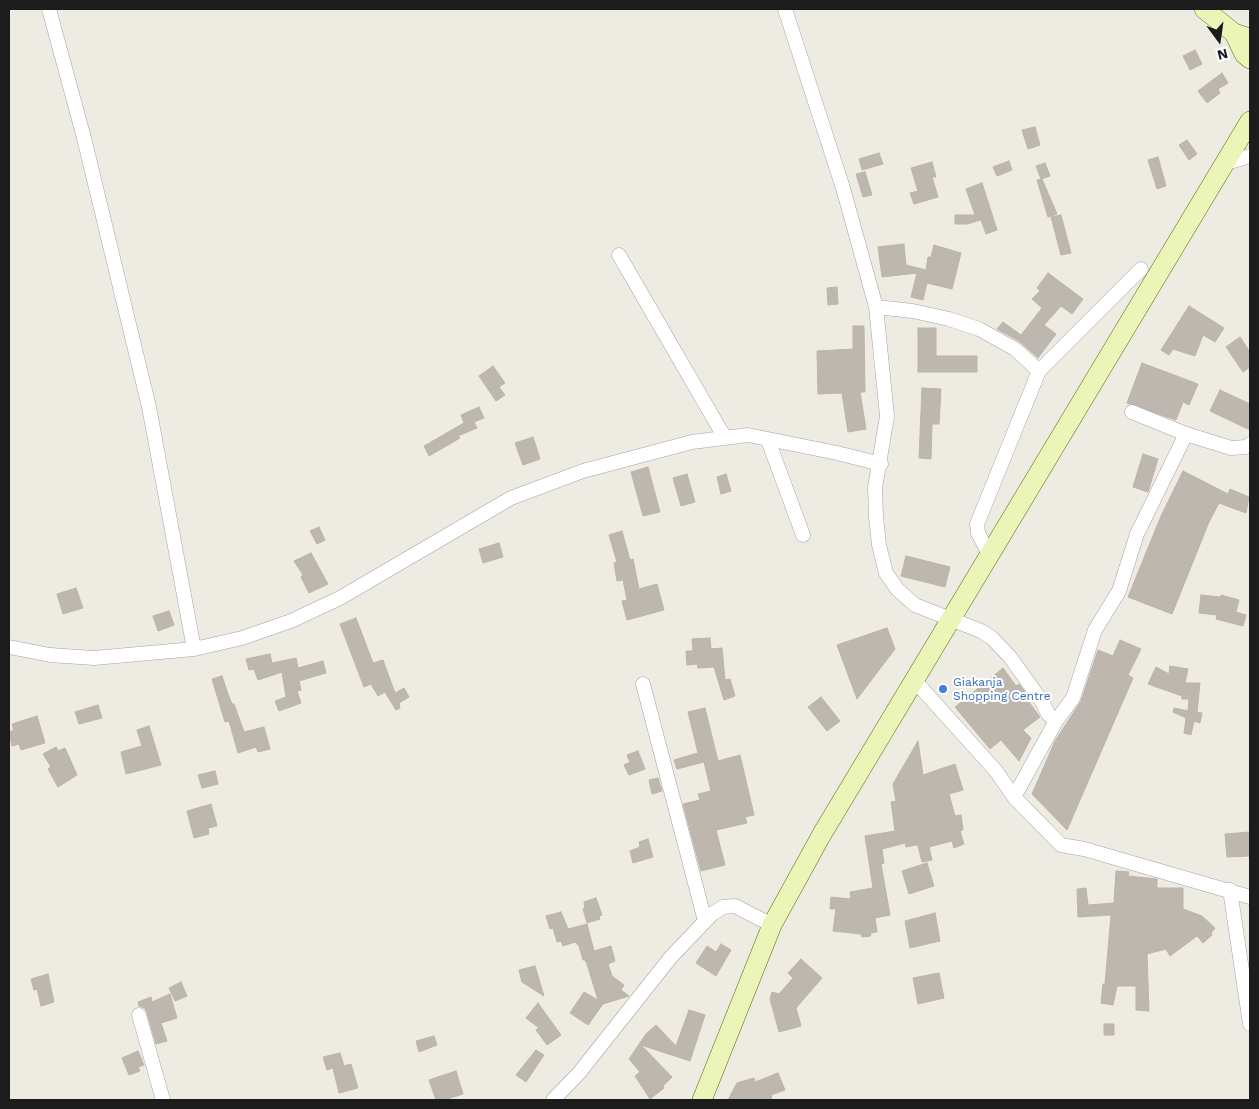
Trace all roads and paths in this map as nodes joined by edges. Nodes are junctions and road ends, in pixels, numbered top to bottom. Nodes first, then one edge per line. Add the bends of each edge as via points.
1 (49, 9) edge
2 (785, 9) edge
3 (1204, 9) edge
4 (1245, 46) edge
5 (1250, 75) edge
6 (1250, 121) edge
7 (1250, 156) edge
8 (1226, 163) junction
9 (619, 255) dead end
10 (1141, 270) dead end
11 (876, 307) junction
12 (1039, 371) junction
13 (1132, 412) dead end
14 (1186, 434) junction
15 (725, 438) junction
16 (768, 440) junction
17 (1250, 444) edge
18 (880, 464) junction
19 (803, 535) dead end
20 (989, 554) junction
21 (950, 618) junction
22 (9, 647) edge
23 (194, 649) junction
24 (915, 681) junction
25 (643, 684) dead end
26 (1056, 721) junction
27 (1014, 797) junction
28 (1230, 890) junction
29 (1250, 897) edge
30 (705, 921) junction
31 (772, 925) junction
32 (139, 1015) dead end
33 (1250, 1024) edge
34 (163, 1100) edge
35 (553, 1100) edge
36 (702, 1100) edge

1 - 23 street via 149,407
2 - 11 street via 843,188
3 - 4 main road
4 - 5 main road
6 - 8 main road
7 - 8 street
8 - 20 main road
9 - 15 street
10 - 12 street
11 - 12 street via 949,318 979,329 1015,349
11 - 18 street via 887,416
12 - 20 street via 977,524
13 - 14 street
14 - 17 street via 1231,448
14 - 26 street via 1137,534 1119,592 1095,630 1072,698
15 - 16 street via 748,435
15 - 23 street via 653,451 548,483 511,498 332,602 242,638
16 - 18 street
16 - 19 street
18 - 21 street via 875,488 876,517 878,545 886,573 897,589 915,605
20 - 21 main road
21 - 24 main road
21 - 26 street via 992,638 1010,657
22 - 23 street via 94,658
24 - 27 street via 996,771
24 - 31 main road via 855,777
25 - 30 street
26 - 27 street
27 - 28 street via 1061,845
28 - 29 street
28 - 33 street
30 - 31 street via 723,907 735,906
30 - 35 street via 671,957 579,1073
31 - 36 main road
32 - 34 street

